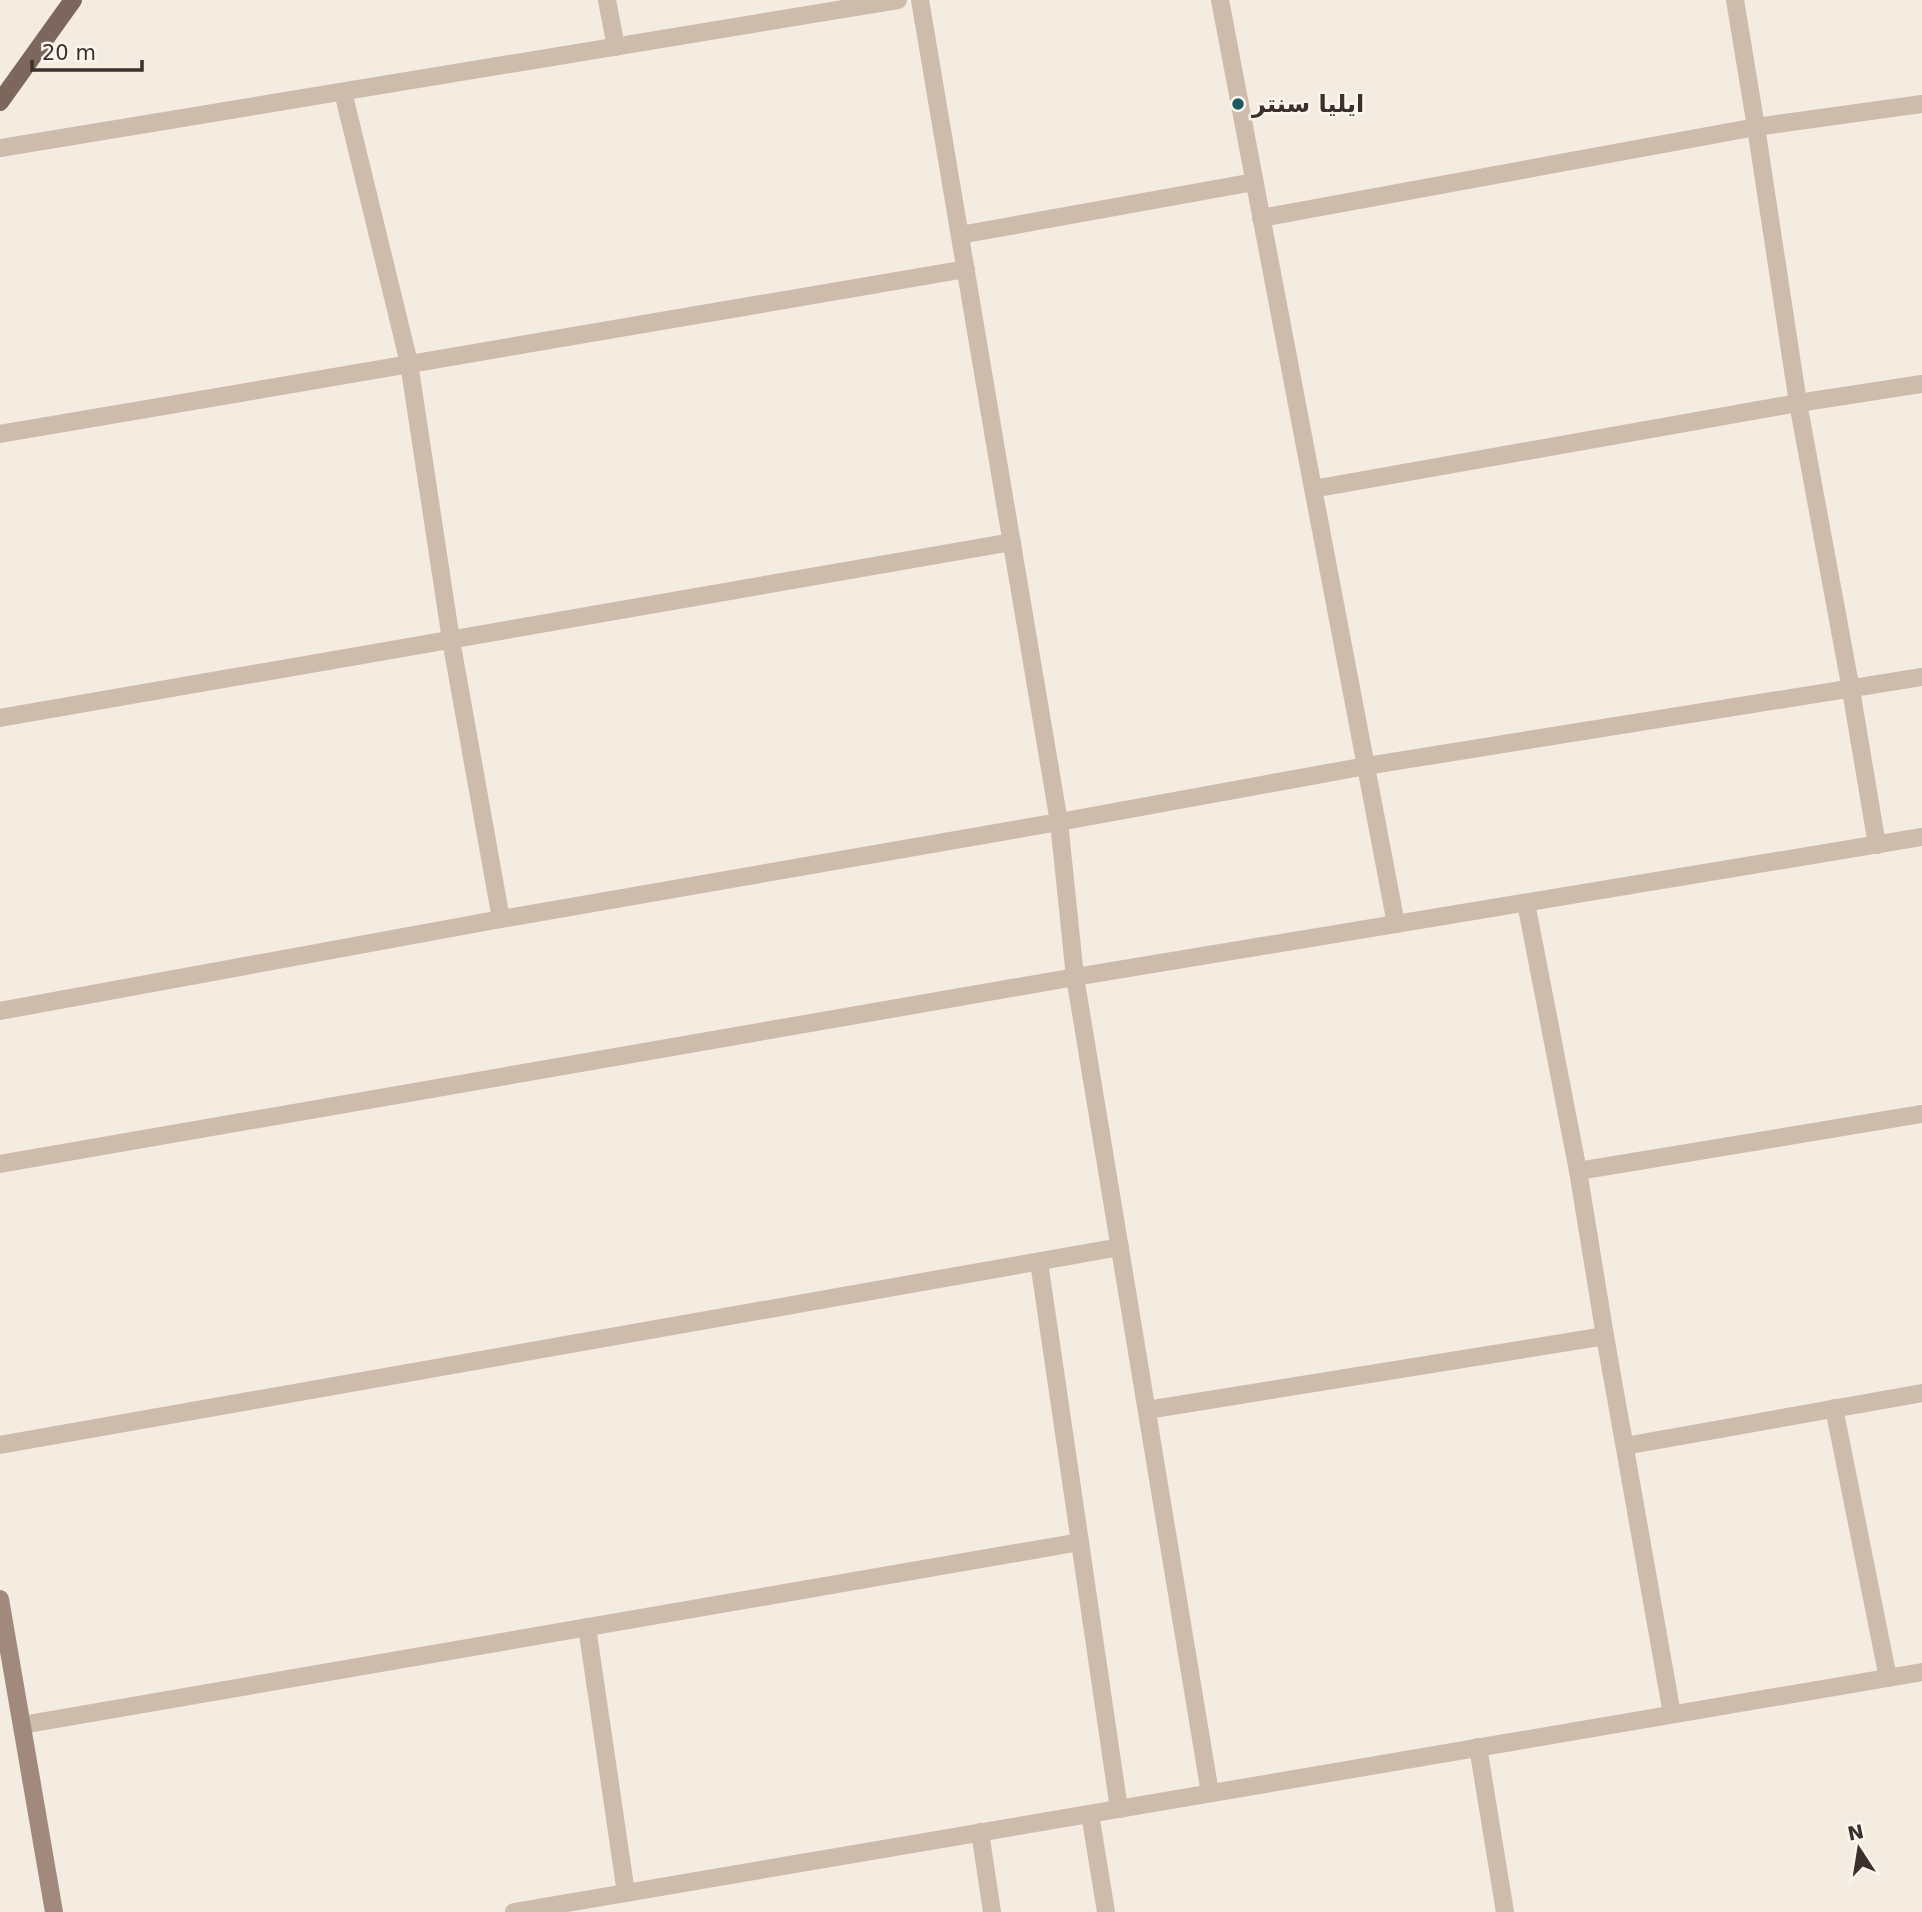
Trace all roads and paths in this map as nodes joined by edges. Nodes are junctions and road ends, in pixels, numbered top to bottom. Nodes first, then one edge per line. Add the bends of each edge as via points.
1 (73, 0) edge
2 (607, 0) edge
3 (898, 0) edge
4 (920, 0) edge
5 (1220, 0) edge
6 (1735, 0) edge
7 (616, 47) junction
8 (343, 92) junction
9 (0, 102) edge
10 (1922, 104) edge
11 (1756, 127) junction
12 (0, 148) edge
13 (1254, 182) junction
14 (1262, 218) junction
15 (960, 235) junction
16 (966, 270) junction
17 (410, 363) junction
18 (1922, 384) edge
19 (1798, 403) junction
20 (0, 434) edge
21 (1313, 489) junction
22 (1012, 542) junction
23 (451, 640) junction
24 (1922, 677) edge
25 (1851, 690) junction
26 (0, 718) edge
27 (1366, 766) junction
28 (1059, 822) junction
29 (1922, 837) edge
30 (1877, 845) junction
31 (1526, 903) junction
32 (501, 919) junction
33 (1396, 924) junction
34 (1075, 977) junction
35 (0, 1011) edge
36 (1922, 1114) edge
37 (0, 1164) edge
38 (1578, 1171) junction
39 (1120, 1247) junction
40 (1039, 1262) junction
41 (1605, 1336) junction
42 (1922, 1394) edge
43 (1834, 1408) junction
44 (1147, 1410) junction
45 (0, 1445) edge
46 (1625, 1446) junction
47 (1080, 1542) junction
48 (0, 1599) edge
49 (587, 1627) junction
50 (1922, 1672) edge
51 (1888, 1678) junction
52 (1672, 1714) junction
53 (22, 1725) junction
54 (1478, 1747) junction
55 (1210, 1793) junction
56 (1119, 1809) junction
57 (1090, 1814) junction
58 (981, 1832) junction
59 (626, 1893) junction
60 (54, 1912) edge
61 (514, 1912) edge
62 (992, 1912) edge
63 (1106, 1912) edge
64 (1505, 1912) edge

1 - 9 main road
2 - 7 street
3 - 7 street
4 - 15 street
5 - 13 street
6 - 11 street
7 - 8 street
8 - 12 street
8 - 17 street
10 - 11 street
11 - 14 street
11 - 19 street
13 - 14 street
13 - 15 street
14 - 21 street
15 - 16 street
16 - 17 street
16 - 22 street
17 - 20 street
17 - 23 street
18 - 19 street
19 - 21 street
19 - 25 street
21 - 27 street
22 - 23 street
22 - 28 street
23 - 26 street
23 - 32 street
24 - 25 street
25 - 27 street
25 - 30 street
27 - 28 street
27 - 33 street
28 - 32 street
28 - 34 street
29 - 30 street
30 - 31 street
31 - 33 street
31 - 38 street
32 - 35 street
33 - 34 street
34 - 37 street
34 - 39 street
36 - 38 street
38 - 41 street
39 - 40 street
39 - 44 street
40 - 45 street
40 - 47 street
41 - 44 street
41 - 46 street
42 - 43 street
43 - 46 street
43 - 51 street
44 - 55 street
46 - 52 street
47 - 49 street
47 - 56 street
48 - 53 street
49 - 53 street
49 - 59 street
50 - 51 street
51 - 52 street
52 - 54 street
53 - 60 street
54 - 55 street
54 - 64 street
55 - 56 street
56 - 57 street
57 - 58 street
57 - 63 street
58 - 59 street
58 - 62 street
59 - 61 street

